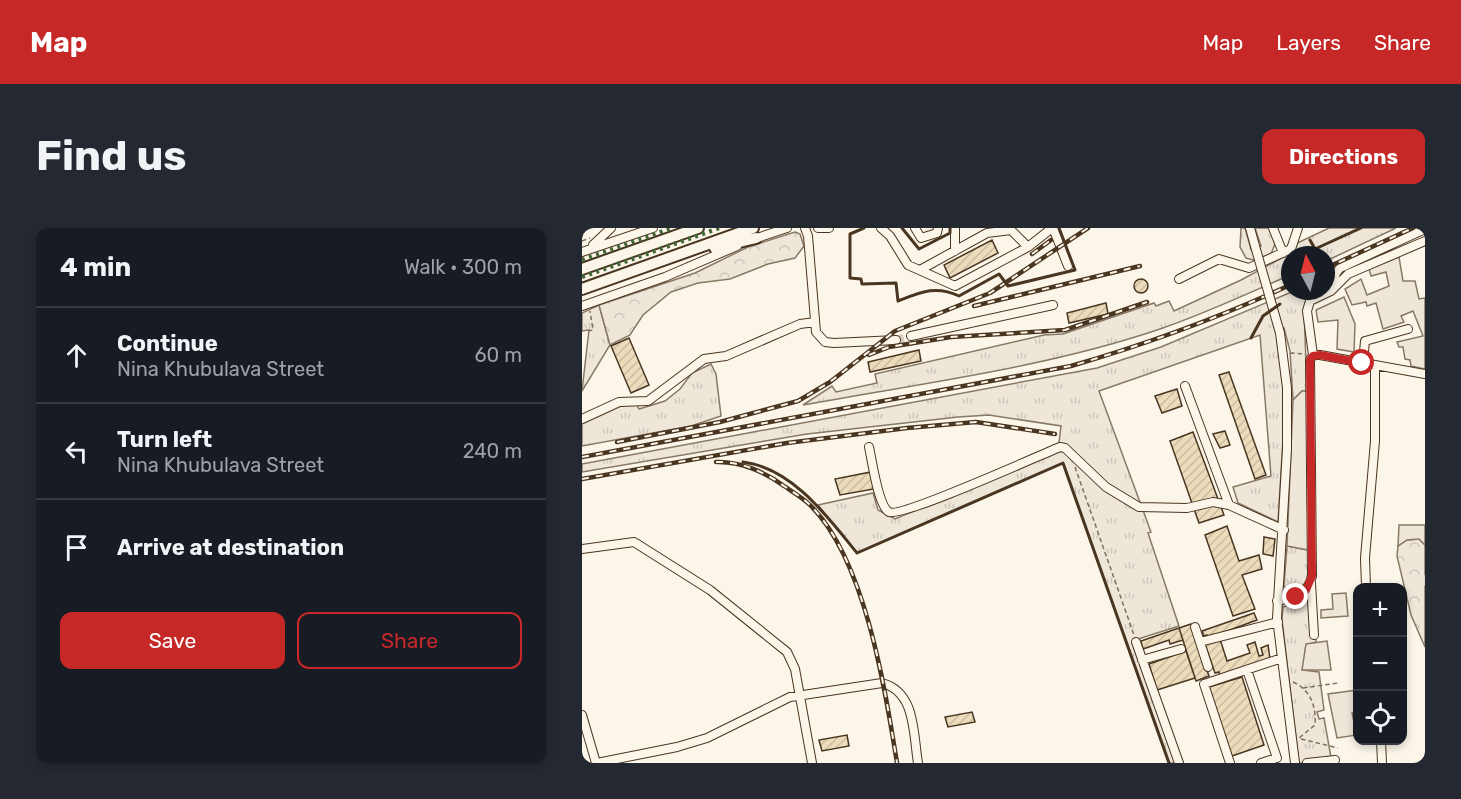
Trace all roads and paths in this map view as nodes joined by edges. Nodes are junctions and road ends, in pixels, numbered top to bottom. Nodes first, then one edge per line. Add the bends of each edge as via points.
1 (611, 228) edge
2 (653, 228) edge
3 (698, 228) edge
4 (787, 228) edge
5 (805, 228) edge
6 (818, 228) edge
7 (829, 228) edge
8 (881, 228) edge
9 (915, 228) edge
10 (938, 228) edge
11 (955, 228) edge
12 (1052, 228) edge
13 (1250, 228) edge
14 (1273, 228) edge
15 (1298, 228) edge
16 (1425, 229) edge
17 (754, 233) edge
18 (1425, 242) edge
19 (1292, 246) edge
20 (1028, 247) junction
21 (1281, 248) edge
22 (955, 251) junction
23 (582, 252) edge
24 (1281, 254) edge
25 (1068, 266) dead end
26 (582, 269) edge
27 (920, 270) junction
28 (1335, 277) edge
29 (1179, 279) dead end
30 (1335, 287) edge
31 (582, 289) edge
32 (1312, 300) edge
33 (585, 305) edge
34 (1053, 305) dead end
35 (815, 322) junction
36 (1408, 329) dead end
37 (588, 331) dead end
38 (911, 336) tunnel mouth
39 (896, 340) tunnel mouth
40 (1283, 352) junction
41 (1313, 355) junction
42 (1362, 363) junction
43 (1375, 365) junction
44 (1425, 374) edge
45 (1185, 386) dead end
46 (582, 419) edge
47 (869, 447) dead end
48 (1069, 454) junction
49 (1229, 505) junction
50 (1284, 530) junction
51 (582, 549) edge
52 (1311, 583) junction
53 (1366, 583) edge
54 (1277, 601) junction
55 (1278, 622) junction
56 (1195, 627) dead end
57 (1314, 635) dead end
58 (1136, 642) joint
59 (1200, 642) junction
60 (1181, 649) dead end
61 (1282, 658) junction
62 (1143, 660) junction
63 (1208, 667) dead end
64 (1247, 670) junction
65 (1285, 679) junction
66 (1338, 682) dead end
67 (1302, 688) junction
68 (800, 696) junction
69 (582, 715) edge
70 (1295, 737) junction
71 (1381, 745) edge
72 (1338, 748) dead end
73 (1335, 760) dead end
74 (596, 763) edge
75 (813, 763) edge
76 (918, 763) edge
77 (1179, 763) edge
78 (1230, 763) edge
79 (1261, 763) edge
80 (1294, 763) edge
81 (1307, 763) edge
82 (1382, 763) edge

1 - 23 street via 603,239
2 - 23 street
3 - 26 highway
4 - 17 street
5 - 35 street
6 - 7 street
8 - 27 street via 908,265
9 - 10 street via 921,238 937,233
11 - 22 street
12 - 20 street
12 - 25 street
13 - 40 street, bridge
14 - 21 street
15 - 19 street
16 - 28 street via 1340,268
17 - 31 highway
17 - 33 street via 665,277
18 - 30 street via 1348,274
20 - 22 street via 1011,230 987,233
20 - 27 street via 955,286
22 - 27 street
24 - 29 street via 1250,268 1219,259
32 - 41 street via 1307,311
33 - 37 path via 593,330
34 - 38 street
35 - 39 street via 816,332 825,342
35 - 46 street via 800,324 726,356 704,359 648,401 619,402
36 - 42 street via 1365,342
40 - 41 path
40 - 50 street via 1287,388
41 - 42 street
41 - 52 street via 1309,370
42 - 43 street
43 - 44 street
43 - 53 street via 1375,441
45 - 49 street
47 - 48 street via 882,502 890,513 928,502 1060,447
48 - 49 street via 1106,487 1139,507 1187,508 1213,502
48 - 58 path
49 - 50 street
50 - 54 street
51 - 68 street via 634,542 710,590 787,652
52 - 54 street via 1296,597
52 - 57 street
54 - 55 street
55 - 59 street
55 - 61 street
56 - 59 street
58 - 62 street
59 - 63 street
60 - 62 street
61 - 64 street
61 - 65 street
62 - 77 street
64 - 78 street via 1204,684
64 - 79 street via 1277,758
65 - 67 path
65 - 70 street
66 - 67 path
67 - 70 path via 1316,708 1316,716 1311,731
68 - 74 street via 778,702 707,738
68 - 75 street
68 - 76 street via 882,683 895,686 909,709
69 - 74 street
70 - 72 path
70 - 80 street
71 - 82 street
73 - 81 street

